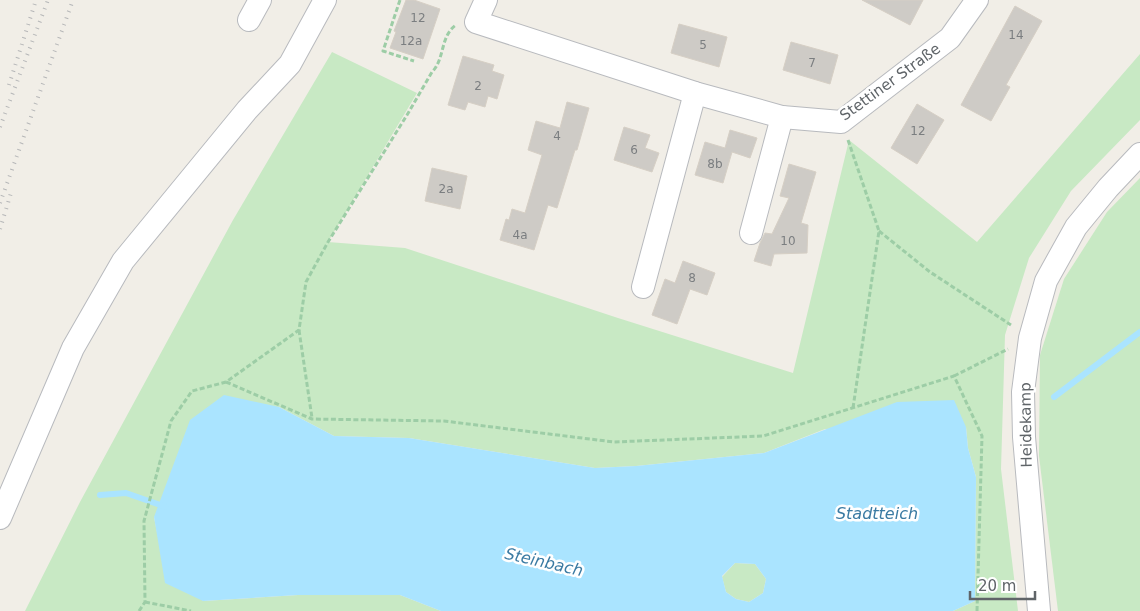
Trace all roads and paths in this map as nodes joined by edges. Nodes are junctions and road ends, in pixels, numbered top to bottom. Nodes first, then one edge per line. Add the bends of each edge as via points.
1 (260, 0) edge
2 (325, 0) edge
3 (400, 0) edge
4 (486, 0) edge
5 (977, 0) edge
6 (249, 20) dead end
7 (476, 22) junction
8 (414, 61) dead end
9 (696, 93) junction
10 (782, 117) junction
11 (841, 122) junction
12 (1140, 154) edge
13 (879, 231) junction
14 (751, 233) dead end
15 (643, 287) dead end
16 (299, 330) junction
17 (1030, 338) junction
18 (954, 376) junction
19 (226, 382) junction
20 (853, 408) junction
21 (312, 419) junction
22 (0, 518) edge
23 (145, 602) junction
24 (139, 611) edge
25 (191, 611) edge
26 (978, 611) edge
27 (1039, 611) edge

1 - 6 street
2 - 22 street via 290,64 247,110 123,261 73,348
3 - 8 path via 383,51
4 - 7 street
5 - 11 street, Stettiner Straße via 950,38
7 - 9 street, Stettiner Straße
7 - 16 path via 464,21 448,31 437,67 306,282
9 - 10 street, Stettiner Straße
9 - 15 street
10 - 11 street, Stettiner Straße
10 - 14 street
11 - 13 path
12 - 17 street, Heidekamp via 1076,227 1046,281
13 - 17 path via 930,272
13 - 20 path
16 - 19 path
16 - 21 path
17 - 18 path
17 - 27 street, Heidekamp via 1023,392 1024,437
18 - 20 path
18 - 26 path via 982,436
19 - 21 path
19 - 23 path via 192,391 171,422 144,521
20 - 21 path via 763,436 614,442 444,421
23 - 24 path
23 - 25 path

